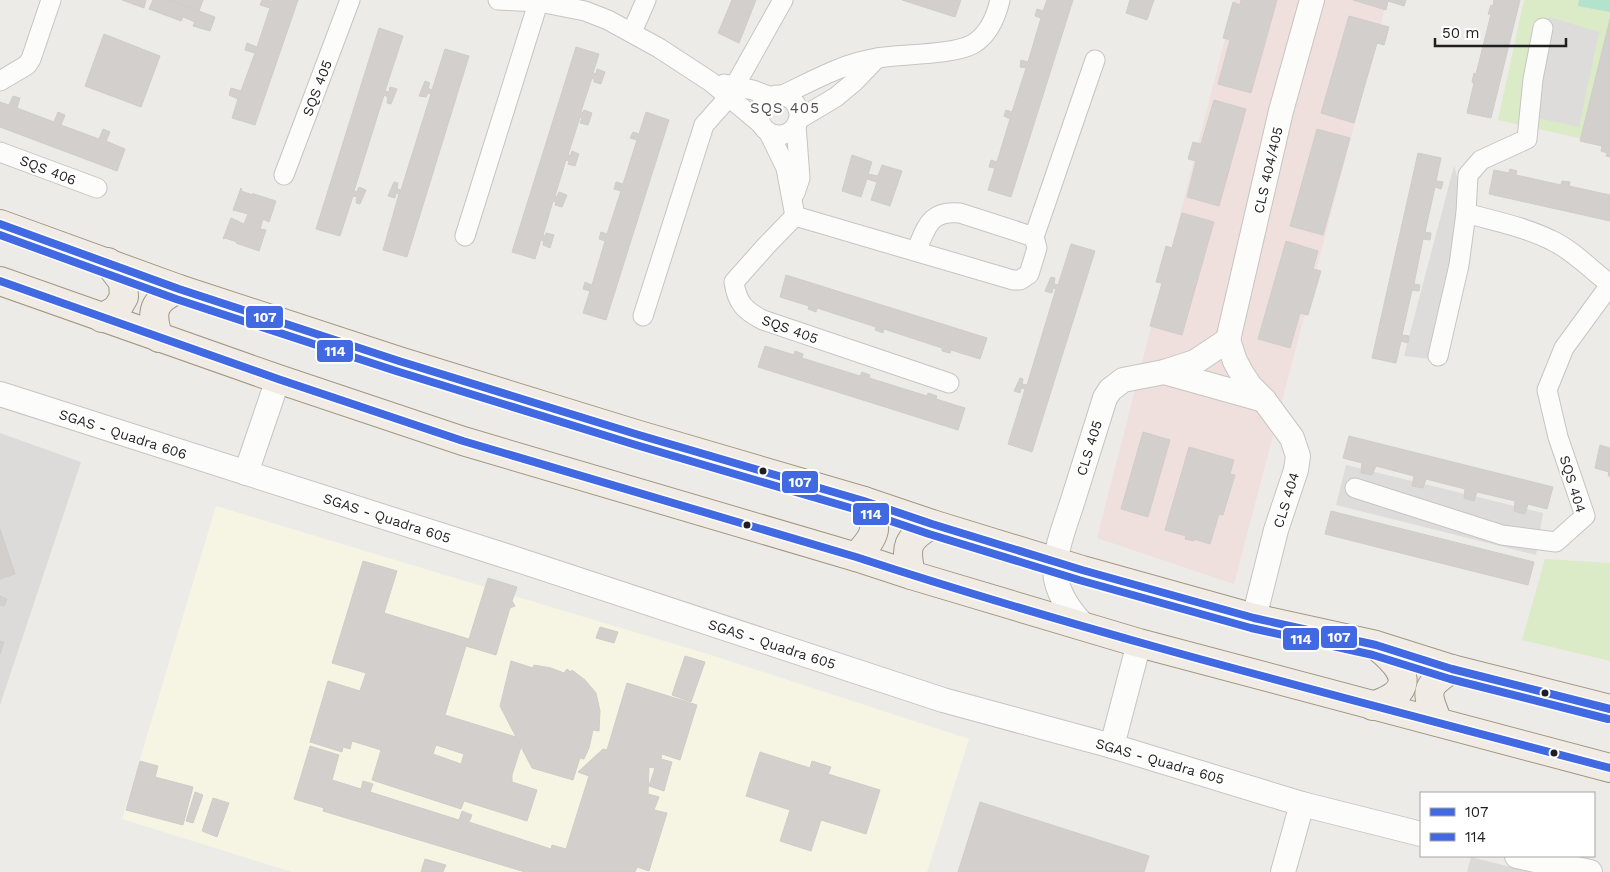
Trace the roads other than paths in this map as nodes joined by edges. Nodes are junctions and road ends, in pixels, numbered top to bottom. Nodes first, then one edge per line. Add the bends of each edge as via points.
1 (50, 0) edge
2 (350, 0) edge
3 (498, 0) edge
4 (646, 0) edge
5 (784, 0) edge
6 (1000, 0) edge
7 (1312, 0) edge
8 (539, 1) edge
9 (1543, 28) dead end
10 (632, 32) junction
11 (878, 58) junction
12 (1095, 60) dead end
13 (0, 81) edge
14 (731, 92) junction
15 (777, 96) junction
16 (798, 122) junction
17 (764, 128) junction
18 (0, 152) edge
19 (284, 175) dead end
20 (96, 188) dead end
21 (794, 208) junction
22 (1466, 213) junction
23 (0, 224) edge
24 (465, 236) dead end
25 (1034, 237) junction
26 (916, 251) junction
27 (108, 262) junction
28 (0, 281) edge
29 (1610, 285) edge
30 (179, 289) junction
31 (643, 316) dead end
32 (102, 318) junction
33 (160, 338) junction
34 (1228, 340) junction
35 (1438, 356) dead end
36 (1164, 372) junction
37 (278, 379) junction
38 (950, 383) dead end
39 (0, 394) edge
40 (1264, 400) junction
41 (246, 473) junction
42 (1355, 488) dead end
43 (864, 501) junction
44 (932, 524) junction
45 (856, 557) junction
46 (1056, 561) junction
47 (911, 575) junction
48 (1254, 618) junction
49 (1085, 627) junction
50 (1139, 643) junction
51 (1376, 645) junction
52 (1452, 669) junction
53 (1374, 706) junction
54 (1610, 708) edge
55 (1438, 722) junction
56 (1112, 746) junction
57 (1610, 768) edge
58 (1302, 804) junction
59 (1420, 834) edge
60 (1522, 857) edge
61 (1283, 872) edge
62 (1590, 872) edge

1 - 13 street via 31,59 27,65
2 - 19 street, SQS 405
3 - 8 street
4 - 10 street
5 - 14 street
6 - 11 street via 990,27 971,45 954,50
7 - 34 street, CLS 404/405 via 1281,111
8 - 10 street via 585,11
8 - 24 street
9 - 22 street via 1533,79 1528,139 1480,160 1468,175
10 - 14 street
11 - 15 street via 846,66
11 - 16 street via 836,97
12 - 25 street
14 - 15 street via 753,90
14 - 17 street
14 - 31 street via 704,125
15 - 16 street via 794,101 799,113
15 - 17 street via 761,105 759,111
16 - 17 street via 792,130 781,135
16 - 21 street, SQS 405 via 800,178
17 - 21 street via 786,168
18 - 20 street, SQS 406
21 - 26 street
21 - 38 street, SQS 405 via 734,282 742,306 762,320
22 - 29 street, SQS 404 via 1552,240
22 - 35 street via 1459,265
23 - 27 main road
25 - 26 street via 948,212 930,220
25 - 26 street via 1036,254 1029,274 1020,280
27 - 30 main road
27 - 32 main road via 123,282 124,297 117,309
28 - 32 main road
29 - 42 street, SQS 404 via 1564,348 1547,390 1558,437 1585,516 1556,542 1502,535
30 - 33 main road via 168,294 156,308 154,322
30 - 43 main road via 408,364
32 - 33 main road
33 - 37 main road
34 - 36 street, CLS 405 via 1195,362
34 - 40 street, CLS 404 via 1242,374
36 - 40 street
36 - 46 street, CLS 405 via 1123,380 1105,398
37 - 41 street
37 - 45 main road via 462,441
39 - 41 street, SGAS - Quadra 606
40 - 48 street, CLS 404 via 1292,438 1298,456
41 - 56 street, SGAS - Quadra 605 via 943,700
43 - 44 main road
43 - 45 main road via 875,524 868,544
44 - 46 main road
44 - 47 main road via 909,545 907,558
45 - 47 main road
46 - 48 main road
46 - 49 street, CLS 405 via 1056,578 1062,598
47 - 49 main road
48 - 51 main road
49 - 50 main road
50 - 53 main road
50 - 56 street
51 - 52 main road
51 - 53 main road via 1392,659 1402,676 1395,694
52 - 54 main road
52 - 55 main road via 1432,683 1429,692
53 - 55 main road
55 - 57 main road
56 - 58 street, SGAS - Quadra 605
58 - 59 street, SGAS - Quadra 605
58 - 61 street
60 - 62 street

